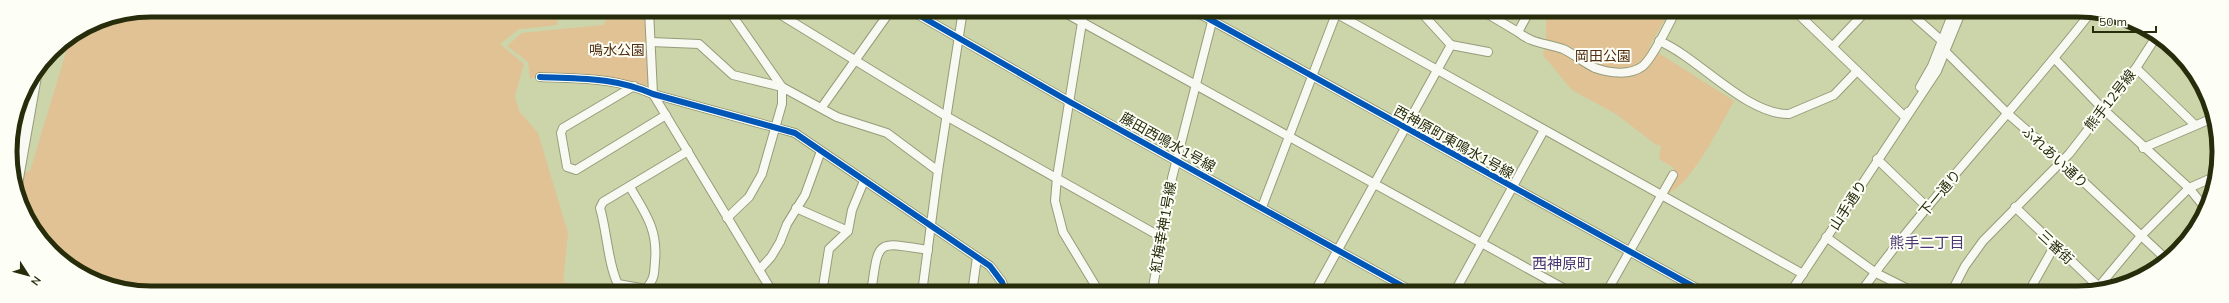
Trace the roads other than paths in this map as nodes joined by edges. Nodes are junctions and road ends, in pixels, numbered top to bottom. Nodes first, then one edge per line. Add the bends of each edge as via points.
1 (649, 17) edge
2 (737, 17) edge
3 (784, 17) edge
4 (886, 17) edge
5 (922, 17) edge
6 (962, 17) edge
7 (1073, 17) edge
8 (1083, 17) edge
9 (1204, 17) edge
10 (1213, 17) edge
11 (1331, 17) edge
12 (1342, 17) edge
13 (1425, 17) edge
14 (1493, 17) edge
15 (1526, 17) edge
16 (1672, 17) edge
17 (1802, 17) edge
18 (1860, 17) edge
19 (1916, 17) edge
20 (1951, 17) edge
21 (1959, 17) edge
22 (2088, 17) edge
23 (1082, 22) junction
24 (1212, 22) junction
25 (1518, 32) junction
26 (958, 39) junction
27 (1659, 41) junction
28 (1942, 41) junction
29 (2153, 41) edge
30 (651, 42) junction
31 (1451, 45) junction
32 (1833, 46) junction
33 (1488, 52) dead end
34 (1946, 52) junction
35 (2055, 59) junction
36 (855, 61) junction
37 (2136, 68) junction
38 (1437, 70) junction
39 (1857, 71) junction
40 (1312, 76) junction
41 (540, 77) dead end
42 (1196, 85) junction
43 (634, 86) junction
44 (782, 86) junction
45 (33, 88) edge
46 (653, 94) junction
47 (1070, 102) junction
48 (822, 107) junction
49 (2102, 108) junction
50 (2007, 113) junction
51 (666, 115) junction
52 (946, 116) junction
53 (1905, 117) junction
54 (2208, 120) edge
55 (2195, 125) junction
56 (776, 127) junction
57 (1404, 128) junction
58 (1544, 130) junction
59 (1289, 137) junction
60 (2143, 148) junction
61 (688, 151) junction
62 (821, 151) junction
63 (1877, 158) junction
64 (1177, 161) junction
65 (2062, 161) junction
66 (18, 171) edge
67 (938, 171) junction
68 (1673, 175) dead end
69 (1057, 177) junction
70 (2209, 179) edge
71 (864, 181) junction
72 (1375, 184) junction
73 (630, 187) junction
74 (1511, 187) junction
75 (2189, 188) junction
76 (1661, 195) junction
77 (2202, 204) edge
78 (1262, 207) junction
79 (1927, 207) junction
80 (2015, 207) junction
81 (796, 208) junction
82 (727, 218) junction
83 (931, 226) junction
84 (848, 231) junction
85 (1161, 236) junction
86 (2141, 236) junction
87 (1826, 237) junction
88 (1481, 242) junction
89 (2054, 245) junction
90 (928, 250) junction
91 (1338, 250) junction
92 (1629, 252) junction
93 (2162, 256) edge
94 (977, 257) junction
95 (759, 270) junction
96 (1876, 273) junction
97 (1803, 274) junction
98 (2104, 283) edge
99 (2094, 285) edge
100 (629, 286) edge
101 (649, 286) edge
102 (769, 286) edge
103 (823, 286) edge
104 (872, 286) edge
105 (923, 286) edge
106 (973, 286) edge
107 (1003, 286) edge
108 (1095, 286) edge
109 (1153, 286) edge
110 (1318, 286) edge
111 (1403, 286) edge
112 (1458, 286) edge
113 (1560, 286) edge
114 (1610, 286) edge
115 (1692, 286) edge
116 (1795, 286) edge
117 (1866, 286) edge
118 (1902, 286) edge
119 (1955, 286) edge
120 (2032, 286) edge

1 - 30 street
2 - 44 street
3 - 36 street
4 - 36 street
5 - 26 street, 藤田西鳴水1号線
6 - 26 street
7 - 23 street
8 - 23 street
9 - 24 street, 西神原町東鳴水1号線
10 - 24 street, 紅梅幸神1号線
11 - 40 street
12 - 38 street
13 - 31 street
14 - 25 street
15 - 25 street
16 - 27 street
17 - 32 street
18 - 32 street
19 - 28 street
20 - 28 street, 山手通り
21 - 34 street, 山手通り
22 - 35 street, 下一通り
23 - 42 street
23 - 47 street
24 - 40 street, 西神原町東鳴水1号線
24 - 42 street, 紅梅幸神1号線
25 - 27 street via 1532,42 1564,50 1595,68 1616,73 1643,66
26 - 47 street, 藤田西鳴水1号線
26 - 52 street
27 - 39 street via 1753,104 1781,114 1789,114 1834,95
28 - 34 street
28 - 53 street, 山手通り
29 - 37 street, 熊手12号線
30 - 44 street via 699,44 733,75
30 - 46 street
31 - 33 street
31 - 38 street
32 - 39 street
34 - 50 street, ふれあい通り
34 - 53 street, 山手通り via 1937,71
35 - 49 street
35 - 50 street, 下一通り
36 - 48 street
36 - 52 street
37 - 49 street, 熊手12号線
37 - 55 street
38 - 57 street
38 - 58 street
39 - 53 street
40 - 57 street, 西神原町東鳴水1号線
40 - 59 street
41 - 43 street via 611,80
42 - 59 street
42 - 64 street, 紅梅幸神1号線
43 - 46 street
43 - 51 street via 563,128 561,133 568,167 576,170
44 - 48 street
44 - 56 street via 782,104
45 - 66 highway
46 - 51 street
46 - 56 street
47 - 64 street, 藤田西鳴水1号線
47 - 69 street
48 - 67 street via 837,117 887,133
49 - 60 street
49 - 65 street, 熊手12号線
50 - 65 street, ふれあい通り
50 - 79 street, 下一通り
51 - 61 street
52 - 67 street
52 - 69 street
53 - 63 street, 山手通り
54 - 55 street
55 - 60 street
56 - 62 street via 795,133
56 - 82 street via 762,174 749,197
57 - 72 street
57 - 74 street, 西神原町東鳴水1号線
58 - 74 street
58 - 76 street
59 - 72 street
59 - 78 street
60 - 75 street
61 - 73 street
61 - 82 street
62 - 71 street
62 - 81 street via 805,195
63 - 79 street
63 - 87 street, 山手通り
64 - 78 street, 藤田西鳴水1号線
64 - 85 street, 紅梅幸神1号線
65 - 80 street
65 - 86 street, ふれあい通り
67 - 83 street
68 - 76 street
69 - 85 street
69 - 108 street via 1056,201 1063,232
70 - 75 street
71 - 83 street
71 - 84 street via 852,210
72 - 88 street
72 - 91 street
73 - 100 street via 603,202 600,208 616,280 618,284
73 - 101 street via 651,222 657,244 654,280
74 - 88 street
74 - 92 street, 西神原町東鳴水1号線
75 - 77 street
75 - 86 street
76 - 92 street
76 - 97 street
78 - 91 street, 藤田西鳴水1号線
79 - 96 street, 下一通り
80 - 89 street, 三番街
80 - 119 street via 1983,241
81 - 84 street
81 - 95 street via 774,252
82 - 95 street
83 - 90 street
83 - 94 street
84 - 103 street via 829,249
85 - 109 street, 紅梅幸神1号線
86 - 93 street, ふれあい通り
86 - 98 street
87 - 96 street
87 - 97 street, 山手通り
88 - 112 street
88 - 113 street
89 - 99 street, 三番街
89 - 120 street
90 - 104 street via 893,244 884,246 877,254
90 - 105 street
91 - 110 street
91 - 111 street, 藤田西鳴水1号線
92 - 114 street
92 - 115 street, 西神原町東鳴水1号線
94 - 106 street
94 - 107 street via 990,266
95 - 102 street
96 - 117 street, 下一通り
96 - 118 street
97 - 116 street, 山手通り

